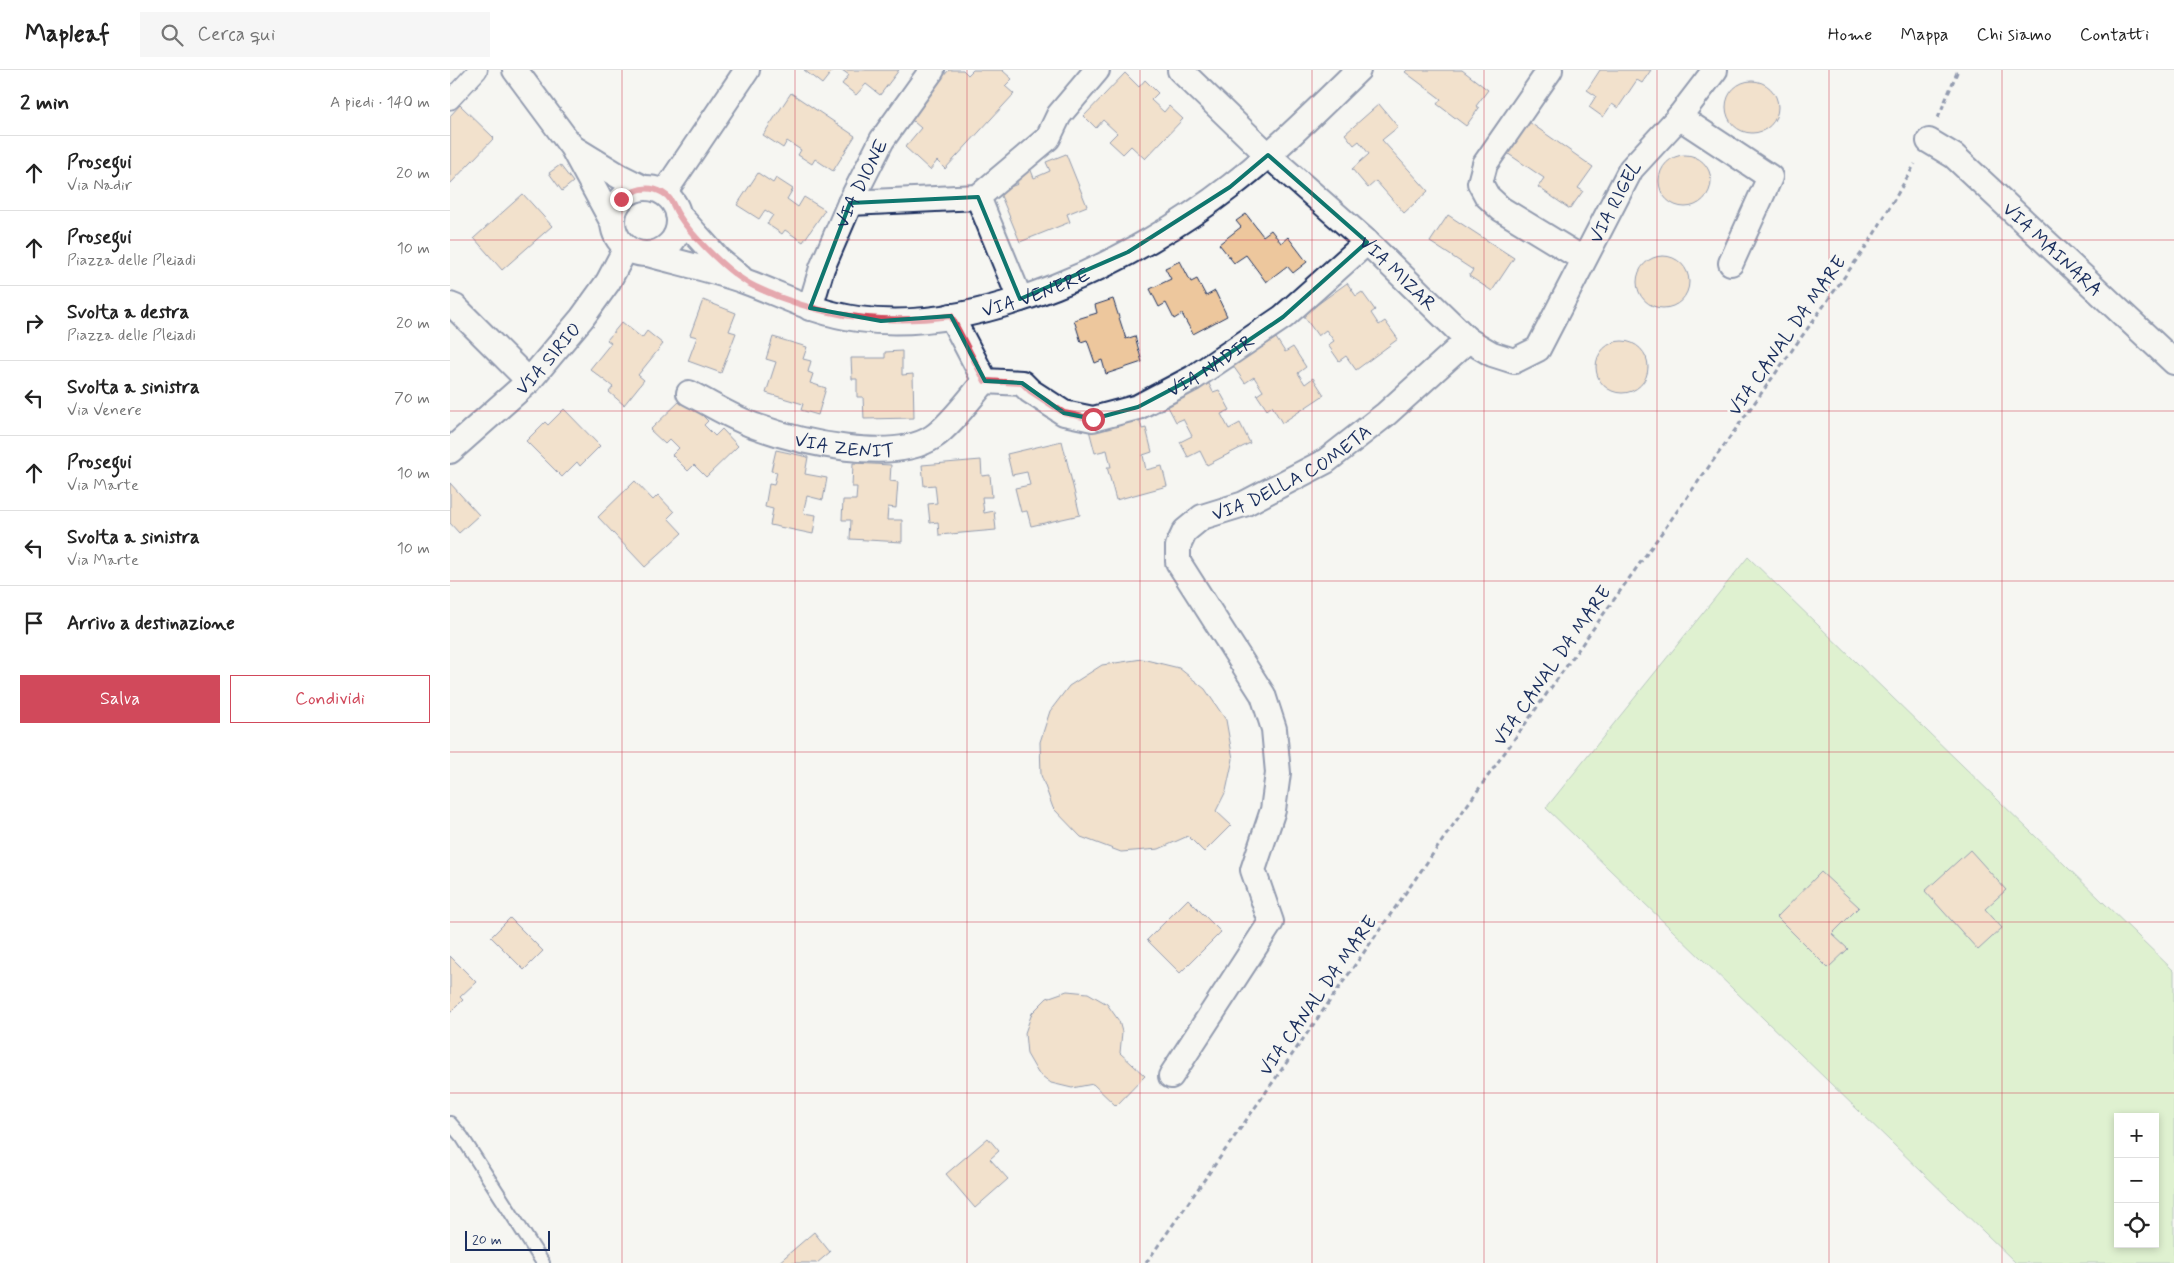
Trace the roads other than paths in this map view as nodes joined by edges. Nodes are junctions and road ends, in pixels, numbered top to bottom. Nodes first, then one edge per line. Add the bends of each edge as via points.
1 (478, 70) edge
2 (515, 70) edge
3 (747, 70) edge
4 (932, 70) edge
5 (1097, 70) edge
6 (1180, 70) edge
7 (1358, 70) edge
8 (1550, 70) edge
9 (1715, 70) edge
10 (450, 100) edge
11 (1679, 117) junction
12 (1929, 141) road end
13 (572, 147) junction
14 (1268, 155) junction
15 (653, 190) junction
16 (978, 197) junction
17 (850, 203) junction
18 (678, 214) junction
19 (612, 221) junction
20 (1367, 242) junction
21 (637, 251) junction
22 (1584, 259) junction
23 (1731, 263) dead end
24 (745, 282) junction
25 (1020, 300) junction
26 (450, 305) edge
27 (810, 308) junction
28 (951, 316) junction
29 (1468, 340) junction
30 (1538, 349) joint
31 (2174, 362) edge
32 (529, 381) junction
33 (985, 381) junction
34 (689, 393) dead end
35 (450, 451) edge
36 (1171, 1076) dead end
37 (450, 1123) edge
38 (543, 1263) edge

1 - 10 street
2 - 13 street
3 - 15 street
4 - 17 street, VIA DIONE via 882,140
5 - 16 street via 1060,115 1048,138
6 - 14 street, VIA MIZAR
7 - 14 street, VIA VENERE
8 - 22 street via 1485,164 1480,183 1487,196 1502,209
9 - 11 street, VIA RIGEL
11 - 22 street, VIA RIGEL via 1631,169
11 - 23 street via 1770,177
12 - 31 street, VIA MAINARA via 1954,156
13 - 15 street via 619,176
13 - 19 street
14 - 20 street, VIA MIZAR
14 - 25 street, VIA VENERE via 1230,187 1128,252 1079,277
15 - 18 street via 674,204
15 - 19 street via 632,191 621,199
16 - 17 street
16 - 25 street
17 - 27 street, VIA DIONE via 822,268
18 - 21 street via 678,229 673,240 659,251
18 - 24 street, VIA VENERE via 719,260
19 - 21 street via 618,240
20 - 29 street, VIA MIZAR
20 - 33 street, VIA NADIR via 1283,317 1193,378 1138,407 1093,419 1064,413 1022,383
21 - 24 street, VIA VENERE
21 - 32 street, VIA SIRIO
22 - 30 street, VIA RIGEL
24 - 27 street, VIA VENERE
25 - 28 street, VIA VENERE
26 - 32 street
27 - 28 street, VIA VENERE via 881,321
28 - 33 street
29 - 30 street, VIA MIZAR via 1492,354 1514,360
29 - 36 street, VIA DELLA COMETA via 1386,414 1326,461 1244,504 1202,517 1185,532 1178,546 1178,562 1263,696 1274,729 1278,773 1273,810 1253,870 1271,922
32 - 35 street, VIA SIRIO
33 - 34 street, VIA ZENIT via 933,437 915,445 879,450 808,443 756,427
37 - 38 lane

